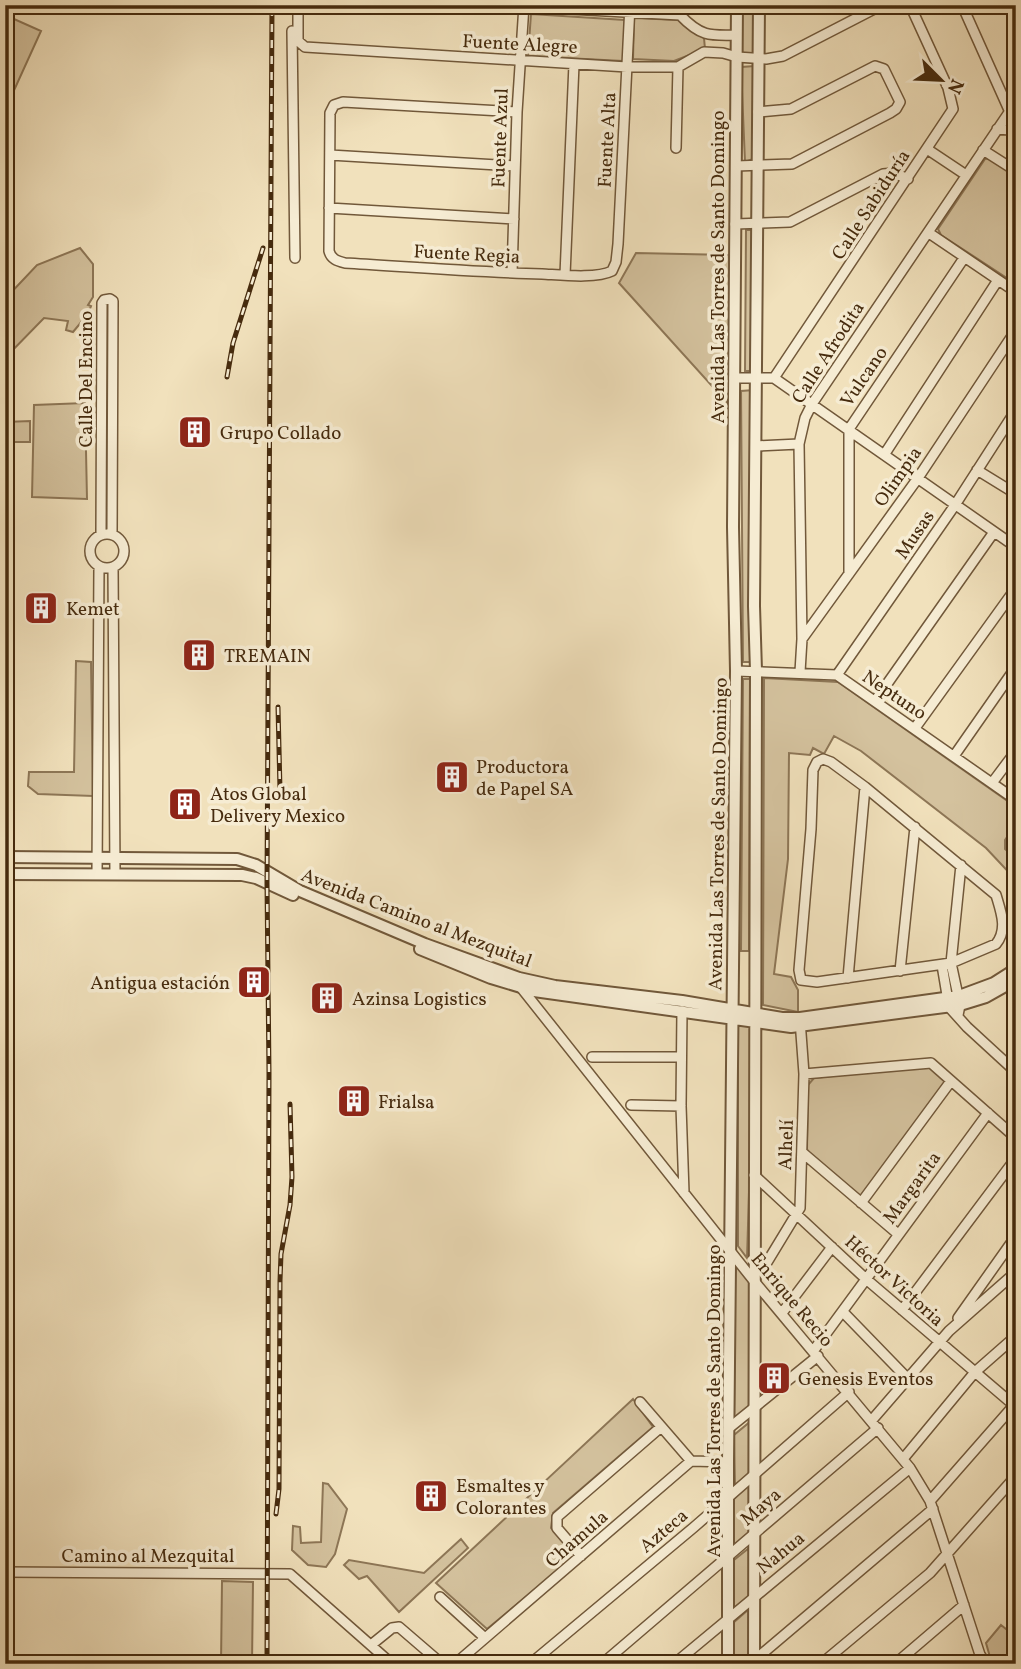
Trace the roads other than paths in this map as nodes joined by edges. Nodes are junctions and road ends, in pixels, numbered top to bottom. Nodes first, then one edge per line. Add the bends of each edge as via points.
1 (292, 5) edge
2 (298, 5) edge
3 (495, 5) edge
4 (737, 5) edge
5 (882, 5) edge
6 (910, 5) edge
7 (962, 5) edge
8 (1009, 5) edge
9 (524, 6) edge
10 (578, 7) edge
11 (763, 7) edge
12 (629, 9) edge
13 (681, 10) edge
14 (1016, 21) edge
15 (736, 35) junction
16 (737, 57) junction
17 (759, 59) junction
18 (520, 61) junction
19 (574, 64) junction
20 (627, 67) junction
21 (678, 67) junction
22 (1013, 106) edge
23 (517, 112) junction
24 (758, 112) junction
25 (1016, 127) edge
26 (997, 129) junction
27 (676, 148) dead end
28 (927, 149) junction
29 (983, 150) junction
30 (330, 155) junction
31 (515, 166) junction
32 (736, 166) junction
33 (758, 166) junction
34 (1016, 170) edge
35 (966, 175) junction
36 (908, 179) junction
37 (329, 208) junction
38 (514, 219) junction
39 (736, 224) junction
40 (757, 225) junction
41 (929, 233) junction
42 (295, 258) dead end
43 (964, 258) junction
44 (512, 273) junction
45 (609, 273) joint
46 (565, 275) junction
47 (998, 280) junction
48 (1016, 292) edge
49 (1016, 330) edge
50 (734, 378) junction
51 (755, 378) junction
52 (774, 378) junction
53 (812, 404) junction
54 (1016, 410) edge
55 (849, 429) junction
56 (799, 444) junction
57 (756, 446) junction
58 (884, 455) junction
59 (977, 470) junction
60 (918, 478) junction
61 (1016, 494) edge
62 (955, 505) junction
63 (994, 532) junction
64 (107, 534) junction
65 (1016, 547) edge
66 (99, 567) junction
67 (113, 567) junction
68 (849, 574) junction
69 (1016, 588) edge
70 (802, 639) junction
71 (99, 642) junction
72 (113, 642) junction
73 (1016, 667) edge
74 (736, 671) junction
75 (756, 671) junction
76 (800, 672) junction
77 (837, 675) junction
78 (874, 701) junction
79 (915, 728) junction
80 (1016, 751) edge
81 (954, 755) junction
82 (992, 783) junction
83 (866, 787) junction
84 (1016, 800) edge
85 (915, 828) junction
86 (1016, 832) edge
87 (1016, 850) edge
88 (97, 856) junction
89 (114, 856) junction
90 (211, 857) junction
91 (5, 858) edge
92 (961, 865) junction
93 (211, 873) junction
94 (5, 874) edge
95 (97, 874) junction
96 (115, 874) junction
97 (754, 952) junction
98 (732, 958) junction
99 (947, 964) junction
100 (1016, 969) edge
101 (900, 971) junction
102 (848, 978) junction
103 (1016, 980) edge
104 (519, 983) junction
105 (955, 1004) junction
106 (682, 1011) junction
107 (732, 1014) junction
108 (755, 1017) junction
109 (801, 1022) junction
110 (592, 1057) dead end
111 (681, 1057) junction
112 (1014, 1067) edge
113 (804, 1074) junction
114 (951, 1081) junction
115 (631, 1105) dead end
116 (681, 1106) junction
117 (988, 1113) junction
118 (1016, 1138) edge
119 (803, 1153) junction
120 (1016, 1158) edge
121 (754, 1175) junction
122 (684, 1193) junction
123 (861, 1203) junction
124 (798, 1214) junction
125 (898, 1234) junction
126 (1016, 1237) edge
127 (832, 1247) junction
128 (731, 1251) junction
129 (766, 1264) dead end
130 (1016, 1272) edge
131 (866, 1279) junction
132 (754, 1281) junction
133 (902, 1310) junction
134 (843, 1312) junction
135 (782, 1313) junction
136 (949, 1331) junction
137 (1016, 1336) edge
138 (939, 1343) junction
139 (816, 1353) junction
140 (975, 1372) junction
141 (907, 1378) junction
142 (849, 1392) junction
143 (640, 1402) dead end
144 (1015, 1405) edge
145 (754, 1409) junction
146 (875, 1424) junction
147 (661, 1427) junction
148 (729, 1428) junction
149 (903, 1459) junction
150 (691, 1461) junction
151 (728, 1462) junction
152 (910, 1468) junction
153 (754, 1473) junction
154 (1016, 1476) edge
155 (728, 1495) junction
156 (931, 1505) junction
157 (754, 1534) junction
158 (948, 1554) junction
159 (581, 1556) junction
160 (730, 1556) junction
161 (5, 1572) edge
162 (754, 1595) junction
163 (440, 1597) dead end
164 (964, 1605) junction
165 (730, 1616) junction
166 (485, 1638) junction
167 (371, 1645) junction
168 (982, 1660) edge
169 (753, 1663) edge
170 (392, 1664) edge
171 (442, 1664) edge
172 (455, 1664) edge
173 (530, 1664) edge
174 (601, 1664) edge
175 (674, 1664) edge
176 (728, 1664) edge
177 (821, 1664) edge
178 (895, 1664) edge
179 (971, 1664) edge

1 - 42 street
2 - 18 street, Fuente Alegre via 298,41 311,48
3 - 9 street
4 - 15 street, Avenida Las Torres de Santo Domingo
5 - 17 street, Fuente Alegre via 788,54
6 - 28 street, Calle Sabiduría via 954,105
7 - 22 street
8 - 14 street
9 - 10 street
9 - 18 street, Fuente Azul
10 - 12 street
11 - 17 street, Avenida Las Torres de Santo Domingo
12 - 13 street
12 - 20 street, Fuente Alta
13 - 15 street via 690,26 705,34
15 - 16 street, Avenida Las Torres de Santo Domingo
16 - 17 street, Fuente Alegre
16 - 21 street, Fuente Alegre via 704,52
16 - 32 street, Avenida Las Torres de Santo Domingo
17 - 24 street, Avenida Las Torres de Santo Domingo
18 - 19 street, Fuente Alegre
18 - 23 street, Fuente Azul
19 - 20 street, Fuente Alegre
19 - 46 street
20 - 21 street, Fuente Alegre
20 - 45 street, Fuente Alta via 617,255
21 - 27 street
22 - 26 street, Calle Afrodita
23 - 30 street via 334,105
23 - 31 street, Fuente Azul
24 - 33 street, Avenida Las Torres de Santo Domingo
24 - 33 street via 791,109 875,66 887,74 900,103 800,161
25 - 26 street
26 - 29 street, Calle Afrodita
28 - 35 street
28 - 36 street, Calle Sabiduría
29 - 34 street
29 - 35 street, Calle Afrodita
30 - 31 street
30 - 37 street
31 - 38 street, Fuente Azul
32 - 33 street
32 - 39 street, Avenida Las Torres de Santo Domingo
33 - 40 street, Avenida Las Torres de Santo Domingo
35 - 41 street, Calle Afrodita
36 - 40 street via 883,174 790,222
36 - 52 street, Calle Sabiduría
37 - 38 street
37 - 44 street, Fuente Regia via 333,259
38 - 44 street, Fuente Azul
39 - 40 street
39 - 50 street, Avenida Las Torres de Santo Domingo
40 - 51 street, Avenida Las Torres de Santo Domingo
41 - 43 street
41 - 53 street, Calle Afrodita
43 - 47 street
43 - 55 street, Vulcano
44 - 46 street, Fuente Regia
45 - 46 street, Fuente Regia
47 - 48 street
47 - 58 street
49 - 60 street, Olimpia
50 - 51 street
50 - 74 street, Avenida Las Torres de Santo Domingo
51 - 52 street
51 - 57 street, Avenida Las Torres de Santo Domingo
52 - 53 street
53 - 55 street
53 - 56 street, Calle Afrodita
54 - 59 street, Musas
55 - 58 street
55 - 68 street, Vulcano
56 - 57 street
56 - 70 street, Calle Afrodita
57 - 75 street, Avenida Las Torres de Santo Domingo
58 - 60 street
59 - 61 street
59 - 62 street, Musas
60 - 62 street
60 - 68 street, Olimpia
62 - 63 street
62 - 77 street, Musas
63 - 65 street
63 - 78 street
64 - 64 street, Calle Del Encino via 113,301 111,299 102,303
64 - 66 street via 93,540 90,550
64 - 67 street via 119,538 124,546 124,555
66 - 67 street
66 - 71 street
67 - 72 street
68 - 70 street, Olimpia
69 - 79 street
70 - 76 street, Calle Afrodita
71 - 72 street
71 - 88 street
72 - 89 street
73 - 81 street
74 - 75 street, Neptuno
74 - 98 street, Avenida Las Torres de Santo Domingo
75 - 76 street, Neptuno
75 - 97 street, Avenida Las Torres de Santo Domingo
76 - 77 street, Neptuno
77 - 78 street, Neptuno
78 - 79 street, Neptuno
79 - 81 street, Neptuno
80 - 82 street
81 - 82 street, Neptuno
82 - 84 street, Neptuno
83 - 85 street
83 - 102 street
83 - 102 street via 831,762 814,764 799,970 801,980 812,983
85 - 92 street
85 - 101 street
86 - 87 street
88 - 89 street, Avenida Camino al Mezquital
88 - 91 street, Avenida Camino al Mezquital
88 - 95 street
89 - 90 street, Avenida Camino al Mezquital
89 - 96 street
90 - 93 street
90 - 104 street, Avenida Camino al Mezquital via 237,859 262,868 300,891
92 - 99 street
92 - 99 street via 996,895 1002,933 996,944
93 - 96 street, Avenida Camino al Mezquital
93 - 104 street, Avenida Camino al Mezquital via 251,876 465,968
94 - 95 street, Avenida Camino al Mezquital
95 - 96 street, Avenida Camino al Mezquital
97 - 98 street via 746,964
97 - 108 street, Avenida Las Torres de Santo Domingo
98 - 107 street, Avenida Las Torres de Santo Domingo
99 - 101 street
99 - 105 street
100 - 105 street, Avenida Camino al Mezquital
101 - 102 street
103 - 105 street, Avenida Camino al Mezquital via 986,997
104 - 106 street, Avenida Camino al Mezquital via 553,994
104 - 107 street, Avenida Camino al Mezquital
104 - 122 street, Enrique Recio
105 - 109 street, Avenida Camino al Mezquital
105 - 112 street via 964,1024
106 - 107 street, Avenida Camino al Mezquital
106 - 111 street
107 - 108 street, Avenida Camino al Mezquital
107 - 128 street, Avenida Las Torres de Santo Domingo
108 - 109 street, Avenida Camino al Mezquital
108 - 121 street, Avenida Las Torres de Santo Domingo
109 - 113 street, Alhelí
110 - 111 street
111 - 116 street
113 - 114 street via 929,1063
113 - 119 street, Alhelí
114 - 117 street
114 - 123 street
115 - 116 street
116 - 122 street
117 - 118 street
117 - 125 street, Margarita
119 - 123 street
119 - 124 street, Alhelí
120 - 133 street
121 - 124 street, Héctor Victoria
121 - 132 street, Avenida Las Torres de Santo Domingo
122 - 128 street, Enrique Recio
123 - 125 street
124 - 127 street, Héctor Victoria
124 - 129 street, Alhelí
125 - 131 street, Margarita
126 - 136 street
127 - 131 street, Héctor Victoria
127 - 135 street
128 - 132 street, Enrique Recio
128 - 148 street, Avenida Las Torres de Santo Domingo
130 - 136 street
131 - 133 street, Héctor Victoria
131 - 134 street, Margarita
132 - 135 street, Enrique Recio
132 - 145 street, Avenida Las Torres de Santo Domingo
133 - 138 street, Héctor Victoria
134 - 139 street, Margarita
134 - 141 street
135 - 139 street, Enrique Recio
136 - 138 street, Maya
137 - 140 street
138 - 140 street, Héctor Victoria
138 - 141 street, Maya
139 - 142 street, Enrique Recio
139 - 145 street, Margarita
140 - 144 street, Héctor Victoria
140 - 149 street
141 - 146 street, Maya
142 - 146 street, Enrique Recio
142 - 153 street, Azteca
143 - 147 street
144 - 156 street
145 - 148 street, Margarita
145 - 153 street, Avenida Las Torres de Santo Domingo
146 - 149 street, Enrique Recio
146 - 157 street, Maya
147 - 150 street
147 - 159 street via 557,1517 557,1528
148 - 151 street, Avenida Las Torres de Santo Domingo
149 - 152 street, Enrique Recio
150 - 151 street
150 - 159 street, Chamula
151 - 155 street, Avenida Las Torres de Santo Domingo
152 - 156 street, Enrique Recio
152 - 162 street, Nahua
153 - 155 street, Azteca
153 - 157 street, Avenida Las Torres de Santo Domingo
154 - 158 street
155 - 160 street, Avenida Las Torres de Santo Domingo
155 - 173 street, Azteca
156 - 158 street, Enrique Recio
156 - 169 street
157 - 160 street, Maya
157 - 162 street, Avenida Las Torres de Santo Domingo
158 - 164 street, Enrique Recio
158 - 177 street
159 - 166 street, Chamula
160 - 165 street, Avenida Las Torres de Santo Domingo
160 - 174 street, Maya
161 - 167 street, Camino al Mezquital via 290,1574
162 - 165 street, Nahua
162 - 169 street, Avenida Las Torres de Santo Domingo
163 - 166 street
164 - 168 street, Enrique Recio
164 - 178 street
165 - 175 street, Nahua
165 - 176 street, Avenida Las Torres de Santo Domingo
166 - 172 street, Chamula
167 - 170 street
167 - 171 street via 392,1628 400,1628
168 - 179 street

